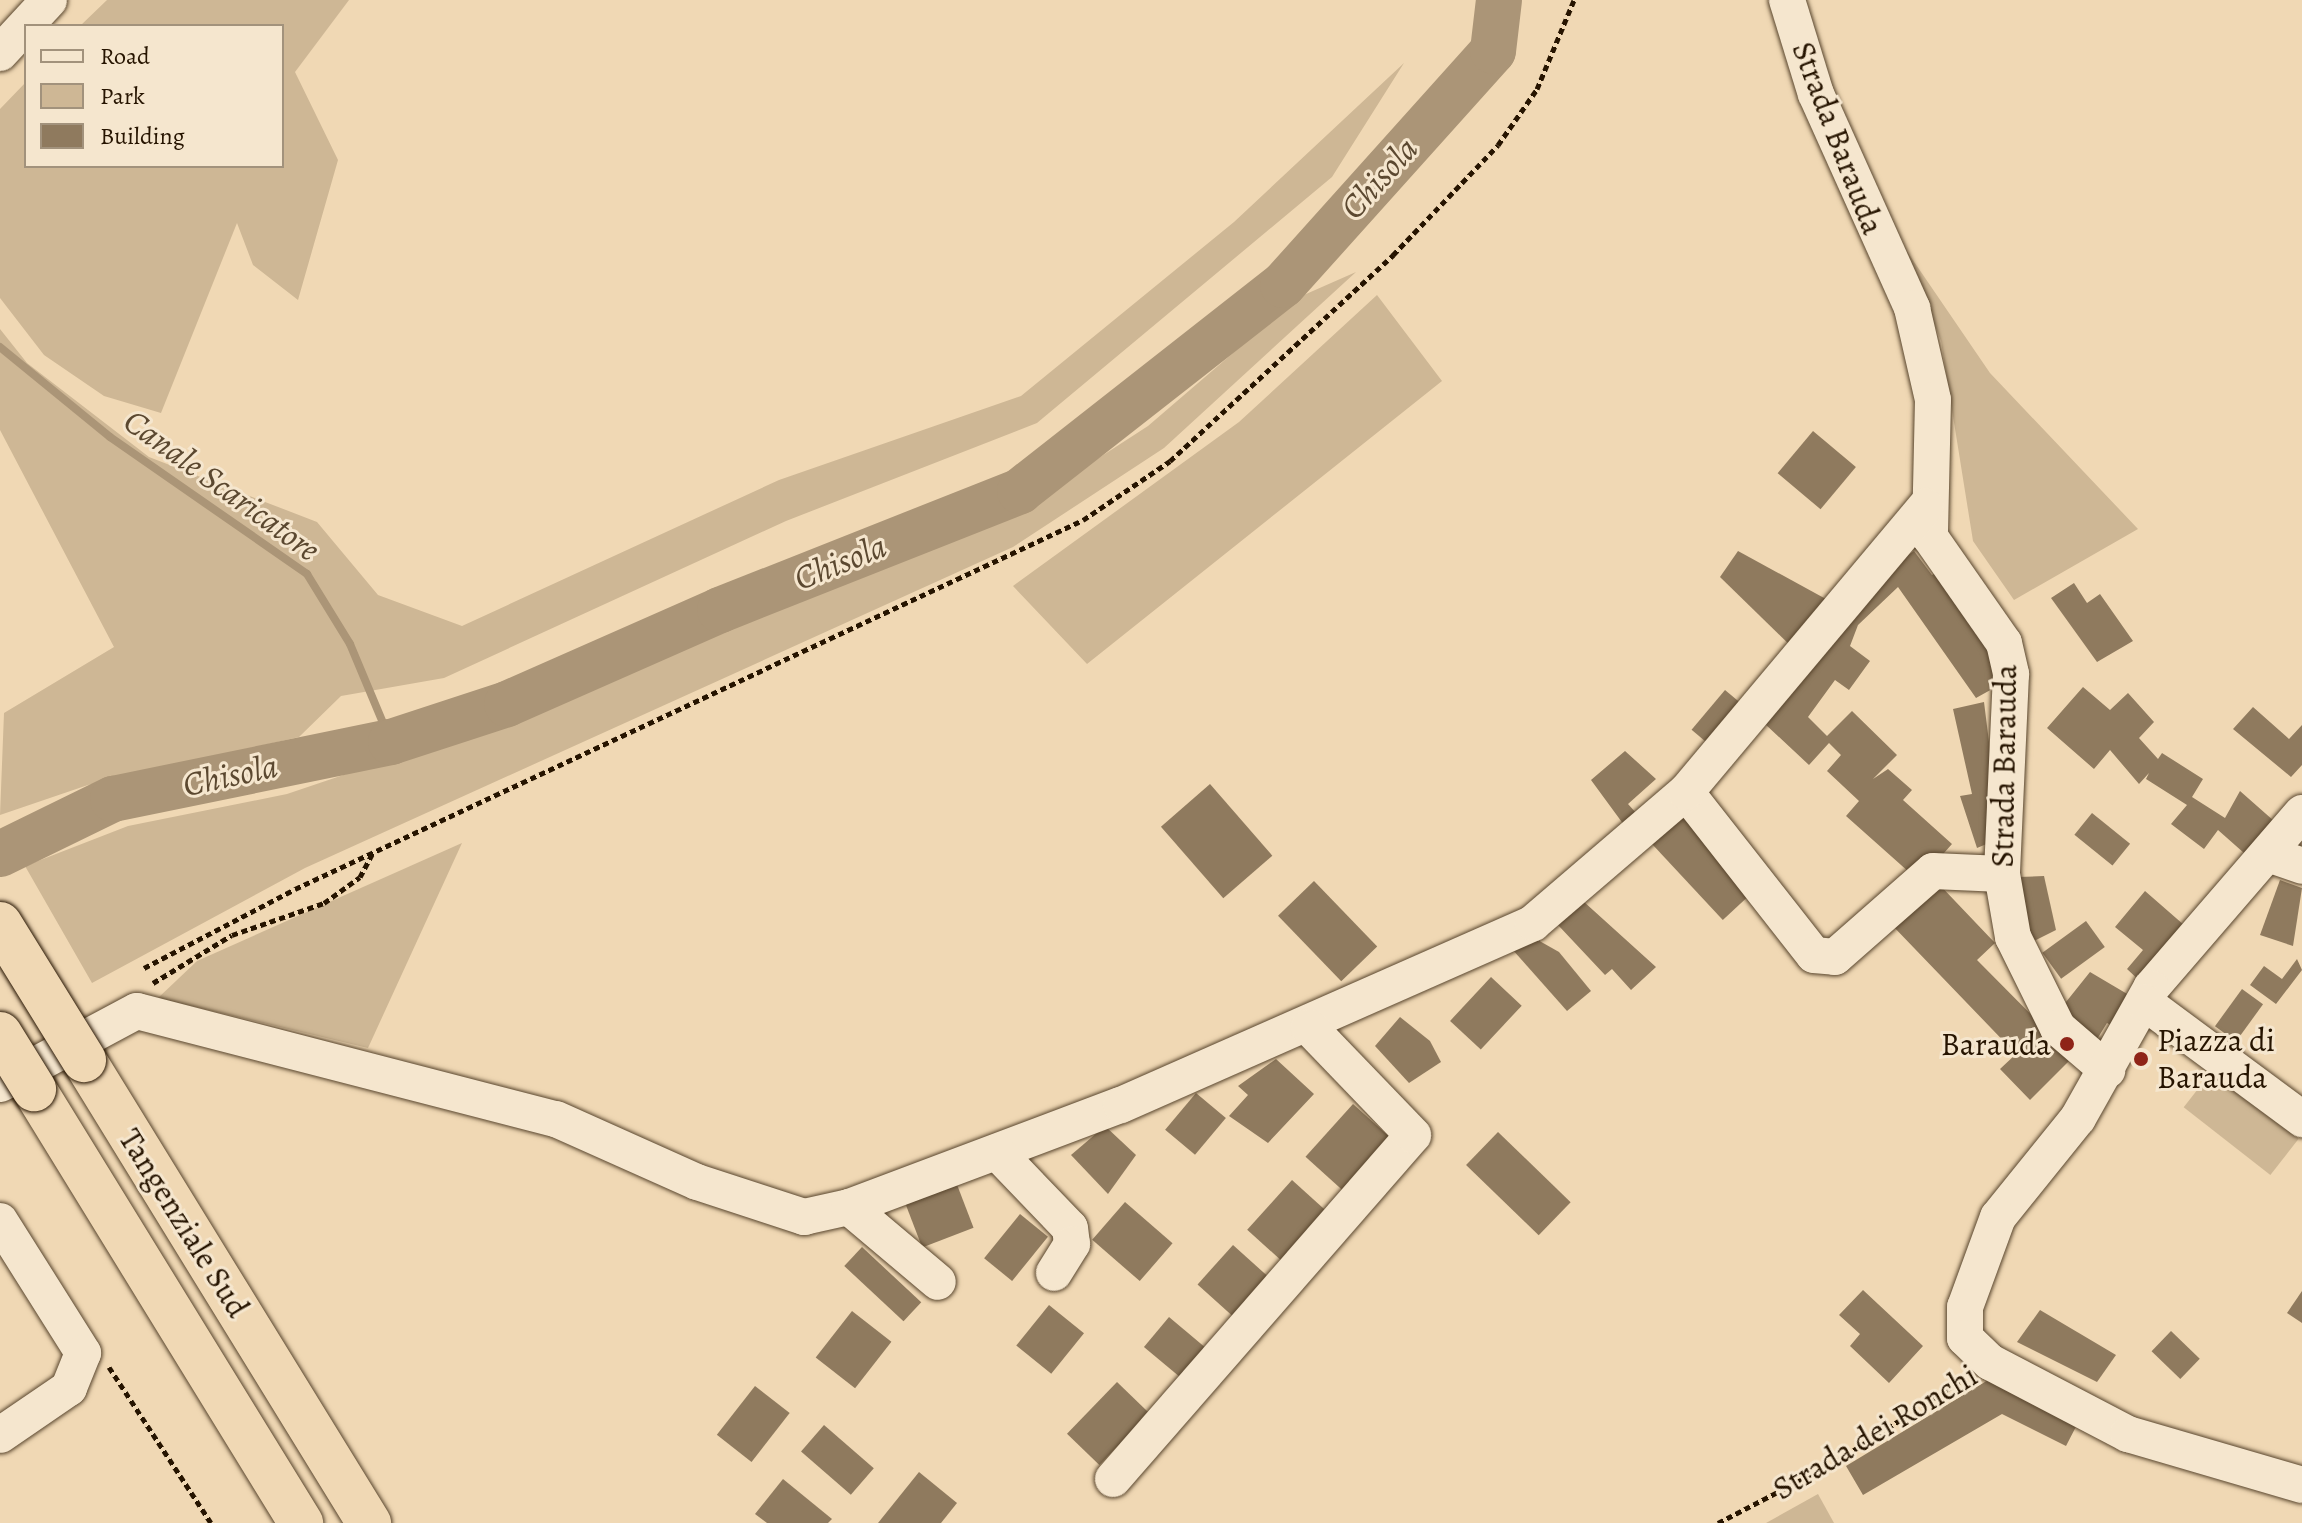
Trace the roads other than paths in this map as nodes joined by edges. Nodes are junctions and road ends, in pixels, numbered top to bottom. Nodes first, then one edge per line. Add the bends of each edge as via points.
1 (49, 0) edge
2 (1787, 0) edge
3 (27, 24) edge
4 (24, 27) edge
5 (0, 53) edge
6 (1926, 506) junction
7 (1686, 792) junction
8 (2302, 813) edge
9 (2268, 854) junction
10 (2302, 866) edge
11 (2002, 874) junction
12 (0, 924) edge
13 (2144, 1002) junction
14 (1309, 1027) junction
15 (0, 1034) edge
16 (2107, 1070) junction
17 (17, 1086) edge
18 (2302, 1119) edge
19 (997, 1152) junction
20 (849, 1207) junction
21 (0, 1221) edge
22 (1054, 1273) dead end
23 (938, 1282) dead end
24 (0, 1435) edge
25 (1113, 1479) dead end
26 (2302, 1485) edge
27 (301, 1523) edge
28 (369, 1523) edge

1 - 3 street
2 - 6 street, Strada Barauda via 1827,121 1912,308 1933,400
4 - 5 street
6 - 7 street
6 - 11 street, Strada Barauda via 1930,537 1952,578 1987,611 2011,674
7 - 11 street via 1814,955 1835,957 1933,871
7 - 14 street via 1533,923
8 - 9 street
9 - 10 street
9 - 13 street
11 - 16 street, Strada Barauda via 2013,937 2042,1003 2058,1028
12 - 28 highway, Tangenziale Sud, bridge
13 - 16 street
13 - 18 street
14 - 19 street
14 - 25 street via 1413,1135
15 - 17 highway, Tangenziale Sud, bridge
16 - 26 street via 2038,1174 1998,1217 1978,1263 1965,1338 1990,1362 2128,1434
17 - 20 street via 137,1011 556,1119 697,1182 804,1217
17 - 27 highway, Tangenziale Sud
19 - 20 street
19 - 22 street via 1070,1228 1072,1244
20 - 23 street
21 - 24 street via 83,1353 69,1388

